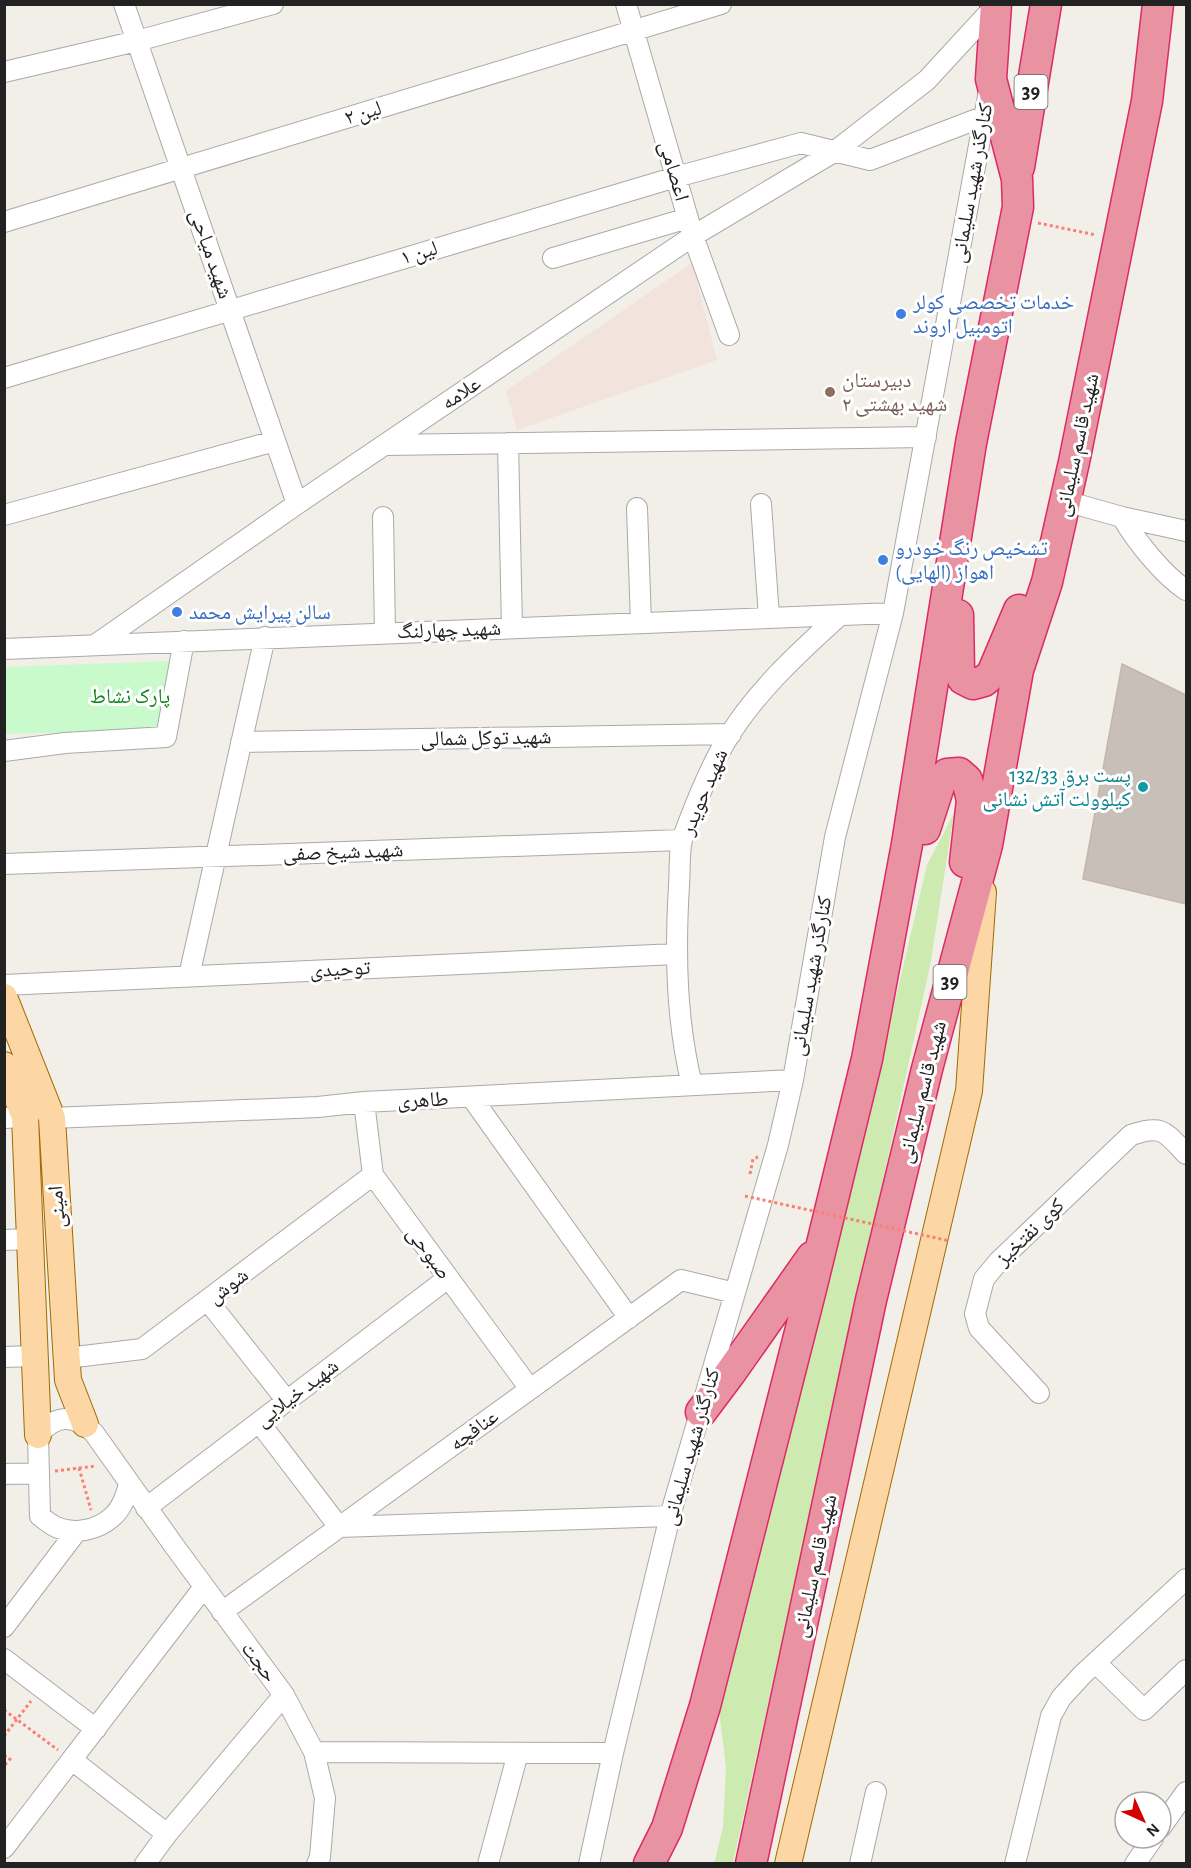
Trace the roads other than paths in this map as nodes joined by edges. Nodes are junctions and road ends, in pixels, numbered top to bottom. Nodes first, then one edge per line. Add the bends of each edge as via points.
1 (124, 4) edge
2 (273, 4) edge
3 (626, 4) edge
4 (721, 4) edge
5 (1046, 4) edge
6 (996, 5) edge
7 (1160, 12) edge
8 (634, 32) junction
9 (137, 41) junction
10 (4, 72) edge
11 (991, 112) junction
12 (834, 152) junction
13 (181, 168) junction
14 (676, 177) junction
15 (1017, 179) junction
16 (4, 222) edge
17 (690, 227) junction
18 (553, 258) dead end
19 (230, 309) junction
20 (729, 334) dead end
21 (4, 378) edge
22 (926, 437) junction
23 (276, 441) junction
24 (508, 443) junction
25 (385, 445) junction
26 (963, 495) junction
27 (1065, 501) junction
28 (297, 504) junction
29 (761, 504) dead end
30 (637, 508) dead end
31 (4, 515) edge
32 (383, 517) dead end
33 (1122, 517) junction
34 (1186, 531) edge
35 (1052, 559) junction
36 (1186, 590) edge
37 (893, 612) junction
38 (840, 615) junction
39 (769, 618) junction
40 (641, 623) junction
41 (512, 628) junction
42 (385, 633) junction
43 (265, 638) junction
44 (184, 641) junction
45 (95, 645) junction
46 (4, 649) edge
47 (731, 734) junction
48 (241, 742) junction
49 (4, 751) edge
50 (682, 840) junction
51 (987, 845) junction
52 (216, 857) junction
53 (4, 864) edge
54 (892, 927) junction
55 (676, 954) junction
56 (953, 970) junction
57 (189, 976) junction
58 (4, 985) edge
59 (4, 997) edge
60 (4, 1065) edge
61 (793, 1080) junction
62 (692, 1085) junction
63 (472, 1098) junction
64 (364, 1102) junction
65 (15, 1118) edge
66 (52, 1118) junction
67 (1186, 1154) edge
68 (373, 1175) junction
69 (59, 1238) junction
70 (30, 1239) junction
71 (4, 1240) edge
72 (822, 1243) junction
73 (448, 1278) junction
74 (735, 1293) junction
75 (208, 1301) junction
76 (628, 1318) junction
77 (35, 1356) junction
78 (4, 1357) edge
79 (67, 1358) junction
80 (530, 1389) junction
81 (1039, 1393) dead end
82 (287, 1401) junction
83 (700, 1412) junction
84 (259, 1422) junction
85 (85, 1424) junction
86 (38, 1435) junction
87 (39, 1473) junction
88 (4, 1474) edge
89 (129, 1484) junction
90 (146, 1508) junction
91 (670, 1516) junction
92 (339, 1527) junction
93 (76, 1532) junction
94 (1186, 1579) edge
95 (204, 1587) junction
96 (222, 1612) junction
97 (4, 1627) edge
98 (4, 1659) edge
99 (1096, 1663) junction
100 (1186, 1670) edge
101 (284, 1695) junction
102 (96, 1729) junction
103 (314, 1752) junction
104 (518, 1753) junction
105 (613, 1753) junction
106 (72, 1760) junction
107 (876, 1792) dead end
108 (1186, 1792) edge
109 (1173, 1810) edge
110 (167, 1834) junction
111 (7, 1840) edge
112 (1144, 1850) edge
113 (145, 1863) edge
114 (318, 1863) edge
115 (488, 1863) edge
116 (589, 1863) edge
117 (649, 1863) edge
118 (751, 1863) edge
119 (788, 1863) edge
120 (860, 1863) edge
121 (1015, 1863) edge
122 (1135, 1863) edge

1 - 9 street, شهید میاحی
2 - 9 street
3 - 8 street, اعصامی
4 - 8 street, لین ۲
5 - 15 highway, 39
6 - 11 highway, 39
6 - 12 street, علامه via 927,80
7 - 27 highway, شهید قاسم سلیمانی / 39 via 1147,101
8 - 13 street, لین ۲
8 - 14 street, اعصامی
9 - 10 street
9 - 13 street, شهید میاحی
11 - 12 street via 870,160
11 - 15 highway, 39
11 - 22 street, کنارگذر شهید سلیمانی
12 - 14 street, لین ۱ via 801,143
12 - 17 street, علامه
13 - 16 street, لین ۲
13 - 19 street, شهید میاحی
14 - 17 street, اعصامی
14 - 19 street, لین ۱
15 - 26 highway, 39 via 1018,207
17 - 18 street
17 - 20 street, اعصامی
17 - 25 street, علامه
19 - 21 street, لین ۱
19 - 23 street, شهید میاحی
22 - 24 street
22 - 37 street, کنارگذر شهید سلیمانی
23 - 28 street, شهید میاحی
23 - 31 street
24 - 25 street
24 - 41 street
25 - 28 street, علامه
26 - 35 highway via 958,617 959,671 963,679 973,684 992,674 1027,591
26 - 54 highway, 39
27 - 33 street
27 - 35 highway, شهید قاسم سلیمانی / 39
28 - 45 street, علامه
29 - 39 street
30 - 40 street
32 - 42 street
33 - 34 street
33 - 36 street via 1173,582
35 - 51 highway, شهید قاسم سلیمانی / 39 via 1018,670
37 - 38 street, شهید چهارلنگ
37 - 61 street, کنارگذر شهید سلیمانی via 835,837
38 - 39 street, شهید چهارلنگ
38 - 47 street, شهید حویدر via 784,668
39 - 40 street, شهید چهارلنگ
40 - 41 street, شهید چهارلنگ
41 - 42 street, شهید چهارلنگ
42 - 43 street, شهید چهارلنگ
43 - 44 street, شهید چهارلنگ
43 - 48 street
44 - 45 street, شهید چهارلنگ
44 - 49 street via 166,737
45 - 46 street, شهید چهارلنگ
47 - 48 street, شهید توکل شمالی
47 - 50 street, شهید حویدر via 698,794
48 - 52 street
50 - 52 street, شهید شیخ صفی
50 - 55 street, شهید حویدر
51 - 56 highway, شهید قاسم سلیمانی / 39
51 - 119 main road via 969,1091
52 - 53 street, شهید شیخ صفی
52 - 57 street
54 - 56 highway via 941,780 947,774 959,773 967,780 972,800
54 - 72 highway, 39 via 867,1059
55 - 57 street, توحیدی
55 - 62 street, شهید حویدر via 680,1023
56 - 118 highway, شهید قاسم سلیمانی / 39 via 871,1300
57 - 58 street, توحیدی
59 - 66 main road, امینی
60 - 65 main road, امینی
61 - 62 street, طاهری
61 - 74 street, کنارگذر شهید سلیمانی
62 - 63 street, طاهری
63 - 64 street, طاهری
63 - 76 street
64 - 66 street, طاهری
64 - 68 street, صبوحی
65 - 66 main road
65 - 70 main road, امینی
66 - 69 main road, امینی
67 - 81 street, کوی نفتخیز via 1165,1132 1149,1128 1131,1135 984,1279 975,1314 979,1328
68 - 73 street, صبوحی
68 - 75 street, شوش
69 - 70 main road
69 - 79 main road, امینی
70 - 71 street
70 - 77 main road, امینی
72 - 83 highway
72 - 117 highway, 39 via 705,1706 667,1828
73 - 80 street, صبوحی
73 - 82 street, شهید خیلایی
74 - 76 street, عنافچه via 681,1280
74 - 83 street, کنارگذر شهید سلیمانی
75 - 79 street, شوش via 142,1349
75 - 82 street
76 - 80 street, عنافچه
77 - 78 street
77 - 86 main road, امینی
79 - 85 main road, امینی via 68,1380
80 - 92 street, عنافچه
82 - 84 street, شهید خیلایی
83 - 91 street, کنارگذر شهید سلیمانی
84 - 90 street, شهید خیلایی
84 - 92 street
85 - 86 street via 59,1419
85 - 89 street, حجت
86 - 87 street
87 - 88 street
87 - 93 street via 40,1516 57,1527
89 - 90 street, حجت
89 - 93 street via 113,1517 96,1528
90 - 95 street, حجت
91 - 92 street
91 - 105 street, کنارگذر شهید سلیمانی
92 - 96 street, عنافچه
93 - 97 street
94 - 99 street
95 - 96 street, حجت
95 - 102 street
96 - 101 street, حجت
98 - 102 street
99 - 100 street via 1144,1710
99 - 121 street via 1061,1698 1051,1716
101 - 103 street, حجت
101 - 110 street
102 - 106 street
103 - 104 street
103 - 114 street, حجت via 325,1798
104 - 105 street
104 - 115 street
105 - 116 street, کنارگذر شهید سلیمانی
106 - 110 street
106 - 111 street
107 - 120 street
108 - 109 street
110 - 113 street
112 - 122 street

